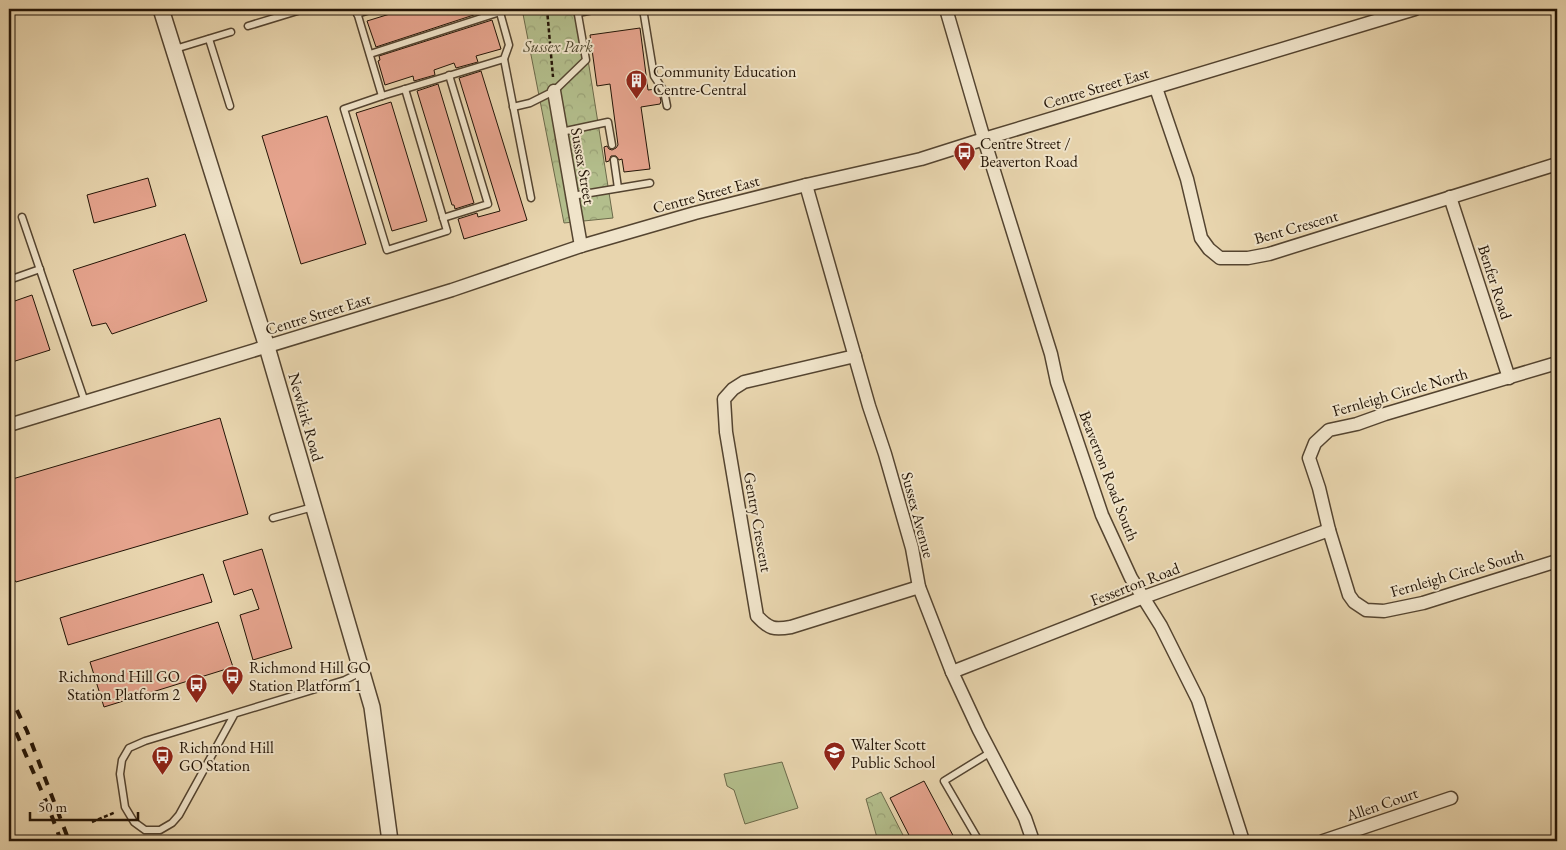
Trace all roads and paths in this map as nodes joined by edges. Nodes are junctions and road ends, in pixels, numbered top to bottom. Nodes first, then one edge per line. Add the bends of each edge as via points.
1 (161, 9) edge
2 (304, 9) edge
3 (373, 9) edge
4 (547, 9) edge
5 (598, 9) edge
6 (643, 9) edge
7 (946, 9) edge
8 (1415, 9) edge
9 (500, 10) edge
10 (357, 11) edge
11 (578, 11) edge
12 (248, 26) dead end
13 (231, 32) dead end
14 (208, 39) junction
15 (175, 49) junction
16 (370, 54) junction
17 (504, 59) junction
18 (449, 75) junction
19 (1156, 88) junction
20 (405, 89) junction
21 (554, 91) junction
22 (382, 96) junction
23 (230, 106) dead end
24 (667, 106) dead end
25 (513, 107) junction
26 (561, 132) junction
27 (984, 138) junction
28 (612, 146) dead end
29 (614, 160) dead end
30 (1557, 164) edge
31 (650, 183) dead end
32 (806, 185) junction
33 (618, 188) junction
34 (572, 196) junction
35 (1450, 197) junction
36 (531, 198) dead end
37 (22, 218) dead end
38 (443, 218) junction
39 (580, 246) junction
40 (40, 269) junction
41 (9, 280) edge
42 (267, 347) junction
43 (855, 356) junction
44 (1557, 363) edge
45 (1509, 378) junction
46 (85, 402) junction
47 (9, 426) edge
48 (313, 506) junction
49 (273, 518) dead end
50 (1329, 530) junction
51 (1557, 561) edge
52 (920, 587) junction
53 (1144, 598) junction
54 (362, 672) junction
55 (952, 672) junction
56 (234, 715) junction
57 (991, 752) junction
58 (1451, 798) dead end
59 (125, 808) junction
60 (92, 822) dead end
61 (390, 841) edge
62 (979, 841) edge
63 (1033, 841) edge
64 (1243, 841) edge
65 (1323, 841) edge

1 - 15 street, Newkirk Road
2 - 12 lane
3 - 10 lane
4 - 21 path
5 - 11 lane
6 - 24 lane via 654,76 664,91
7 - 27 street, Beaverton Road South
8 - 19 street, Centre Street East
9 - 16 lane
9 - 17 lane via 509,45
10 - 16 lane
11 - 21 lane via 586,60
13 - 14 lane
14 - 15 lane
14 - 23 lane
15 - 42 street, Newkirk Road
16 - 22 lane
17 - 18 lane
17 - 25 lane
18 - 20 lane
18 - 38 lane via 488,204
19 - 27 street, Centre Street East
19 - 35 street, Bent Crescent via 1187,179 1200,238 1220,258 1270,254
20 - 22 lane
20 - 38 lane
21 - 25 lane
21 - 26 street, Sussex Street
22 - 38 lane via 344,108 387,250 446,231
25 - 36 lane
26 - 28 lane via 608,122
26 - 34 street, Sussex Street
27 - 32 street, Centre Street East via 921,159
27 - 53 street, Beaverton Road South via 1102,515 1131,578
29 - 33 lane
30 - 35 street, Bent Crescent
31 - 33 lane
32 - 39 street, Centre Street East
32 - 43 street, Sussex Avenue
33 - 34 lane
34 - 39 street, Sussex Street
35 - 45 street, Benfer Road
37 - 40 lane
39 - 42 street, Centre Street East via 452,290
40 - 41 lane
40 - 46 lane
42 - 46 street, Centre Street East
42 - 48 street, Newkirk Road
43 - 52 street, Sussex Avenue via 912,548
43 - 52 street, Gentry Crescent via 744,382 724,399 726,432 757,616 765,625 776,629 791,628
44 - 45 street, Fernleigh Circle North
45 - 50 street, Fernleigh Circle North via 1329,430 1316,443 1309,458
46 - 47 street, Centre Street East
48 - 49 lane
48 - 54 street, Newkirk Road
50 - 51 street, Fernleigh Circle South via 1349,595 1366,610 1384,611 1423,603
50 - 53 street, Fesserton Road
52 - 55 street, Sussex Avenue
53 - 55 street, Fesserton Road
53 - 64 street, Beaverton Road South via 1198,700
54 - 56 lane
54 - 61 street, Newkirk Road via 372,707
55 - 57 street, Sussex Avenue
56 - 59 lane via 129,748 122,760 120,774
56 - 59 lane via 172,823 160,830 145,830 134,822
57 - 62 lane via 944,781
57 - 63 street, Sussex Avenue via 1025,818
58 - 65 street, Allen Court
59 - 60 path

